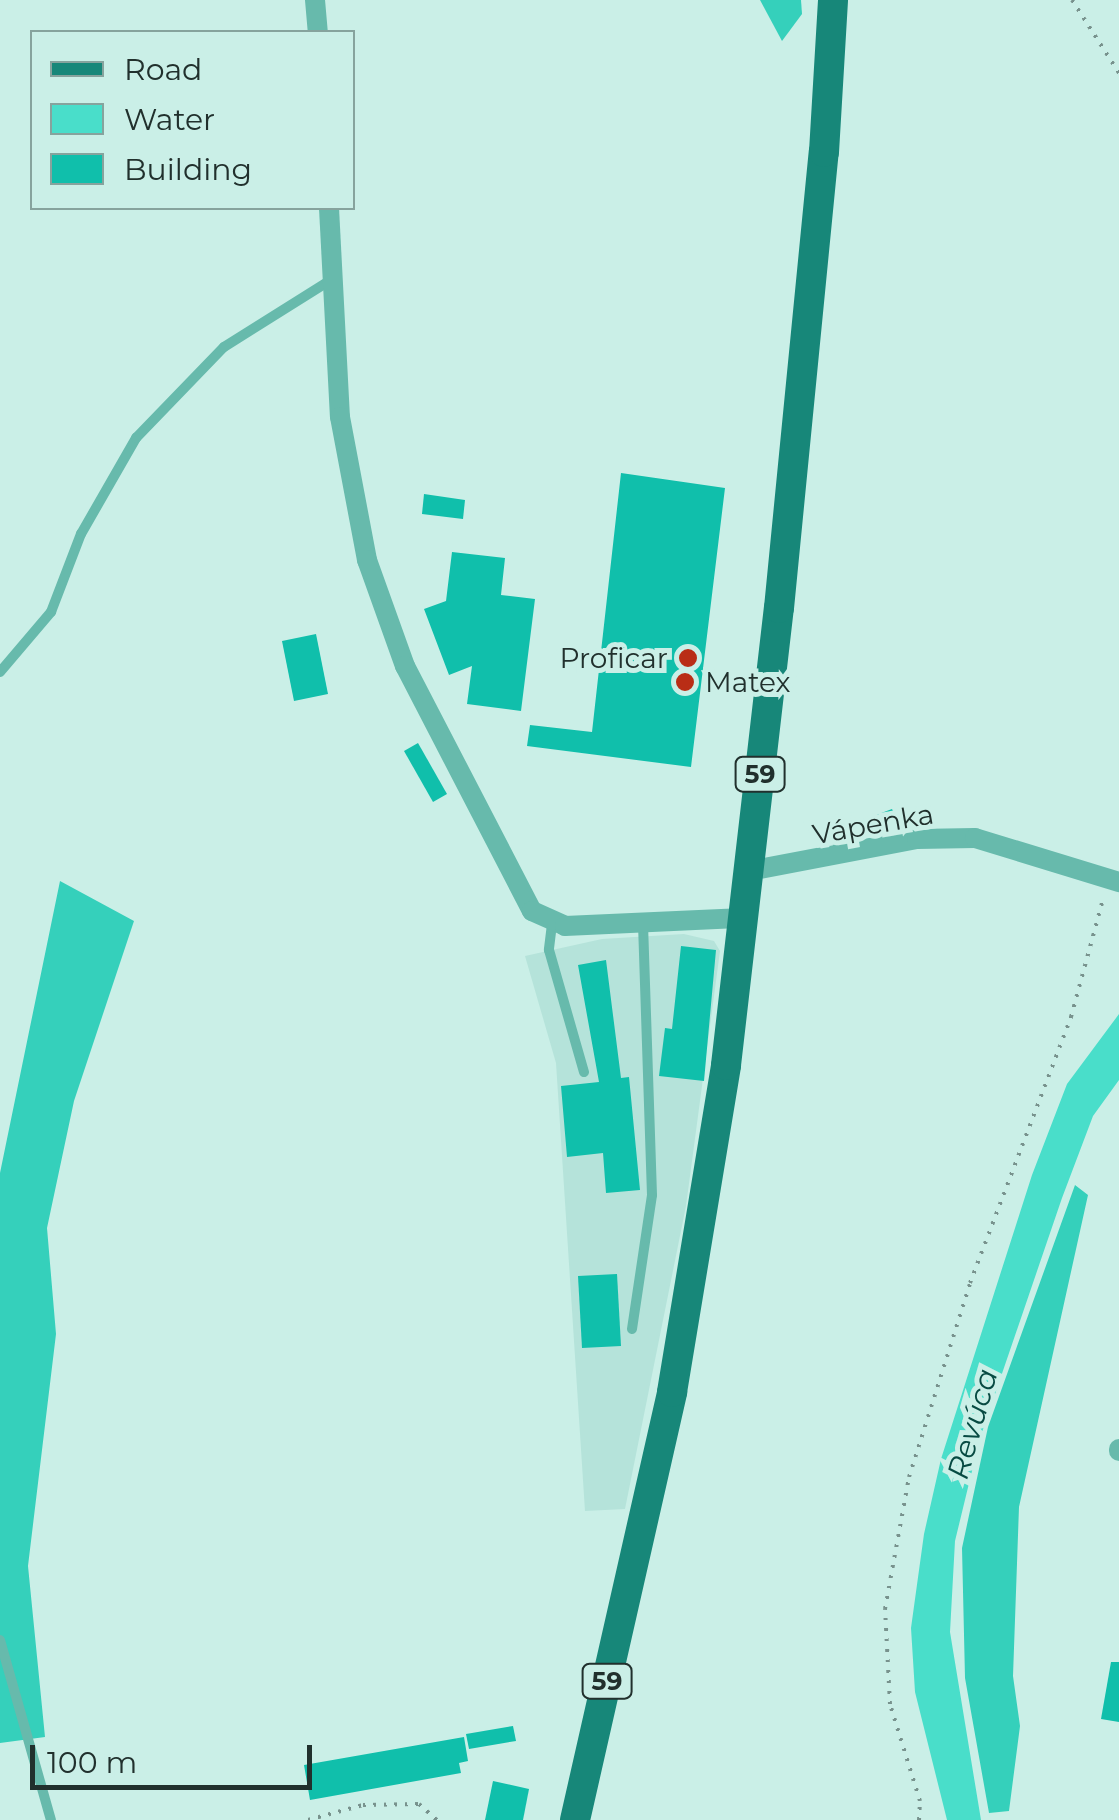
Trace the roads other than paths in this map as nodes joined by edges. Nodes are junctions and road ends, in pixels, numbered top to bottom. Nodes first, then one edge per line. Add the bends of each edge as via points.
1 (315, 0) edge
2 (833, 0) edge
3 (318, 30) edge
4 (328, 210) edge
5 (332, 279) junction
6 (0, 672) edge
7 (750, 871) junction
8 (1115, 880) edge
9 (744, 918) junction
10 (643, 922) junction
11 (552, 924) junction
12 (584, 1072) dead end
13 (632, 1329) dead end
14 (0, 1640) edge
15 (51, 1820) edge
16 (575, 1820) edge

1 - 3 street
2 - 7 main road, 59 via 824,152
4 - 5 street
5 - 6 lane via 224,348 136,438 81,534 51,612
5 - 11 street via 340,418 374,578 405,666 490,835 532,911
7 - 8 street, Vápenka via 917,839 975,838
7 - 9 main road, 59
9 - 10 street
9 - 16 main road, 59 via 688,1302
10 - 11 street
10 - 13 lane via 652,1195
11 - 12 lane via 549,950
14 - 15 lane

